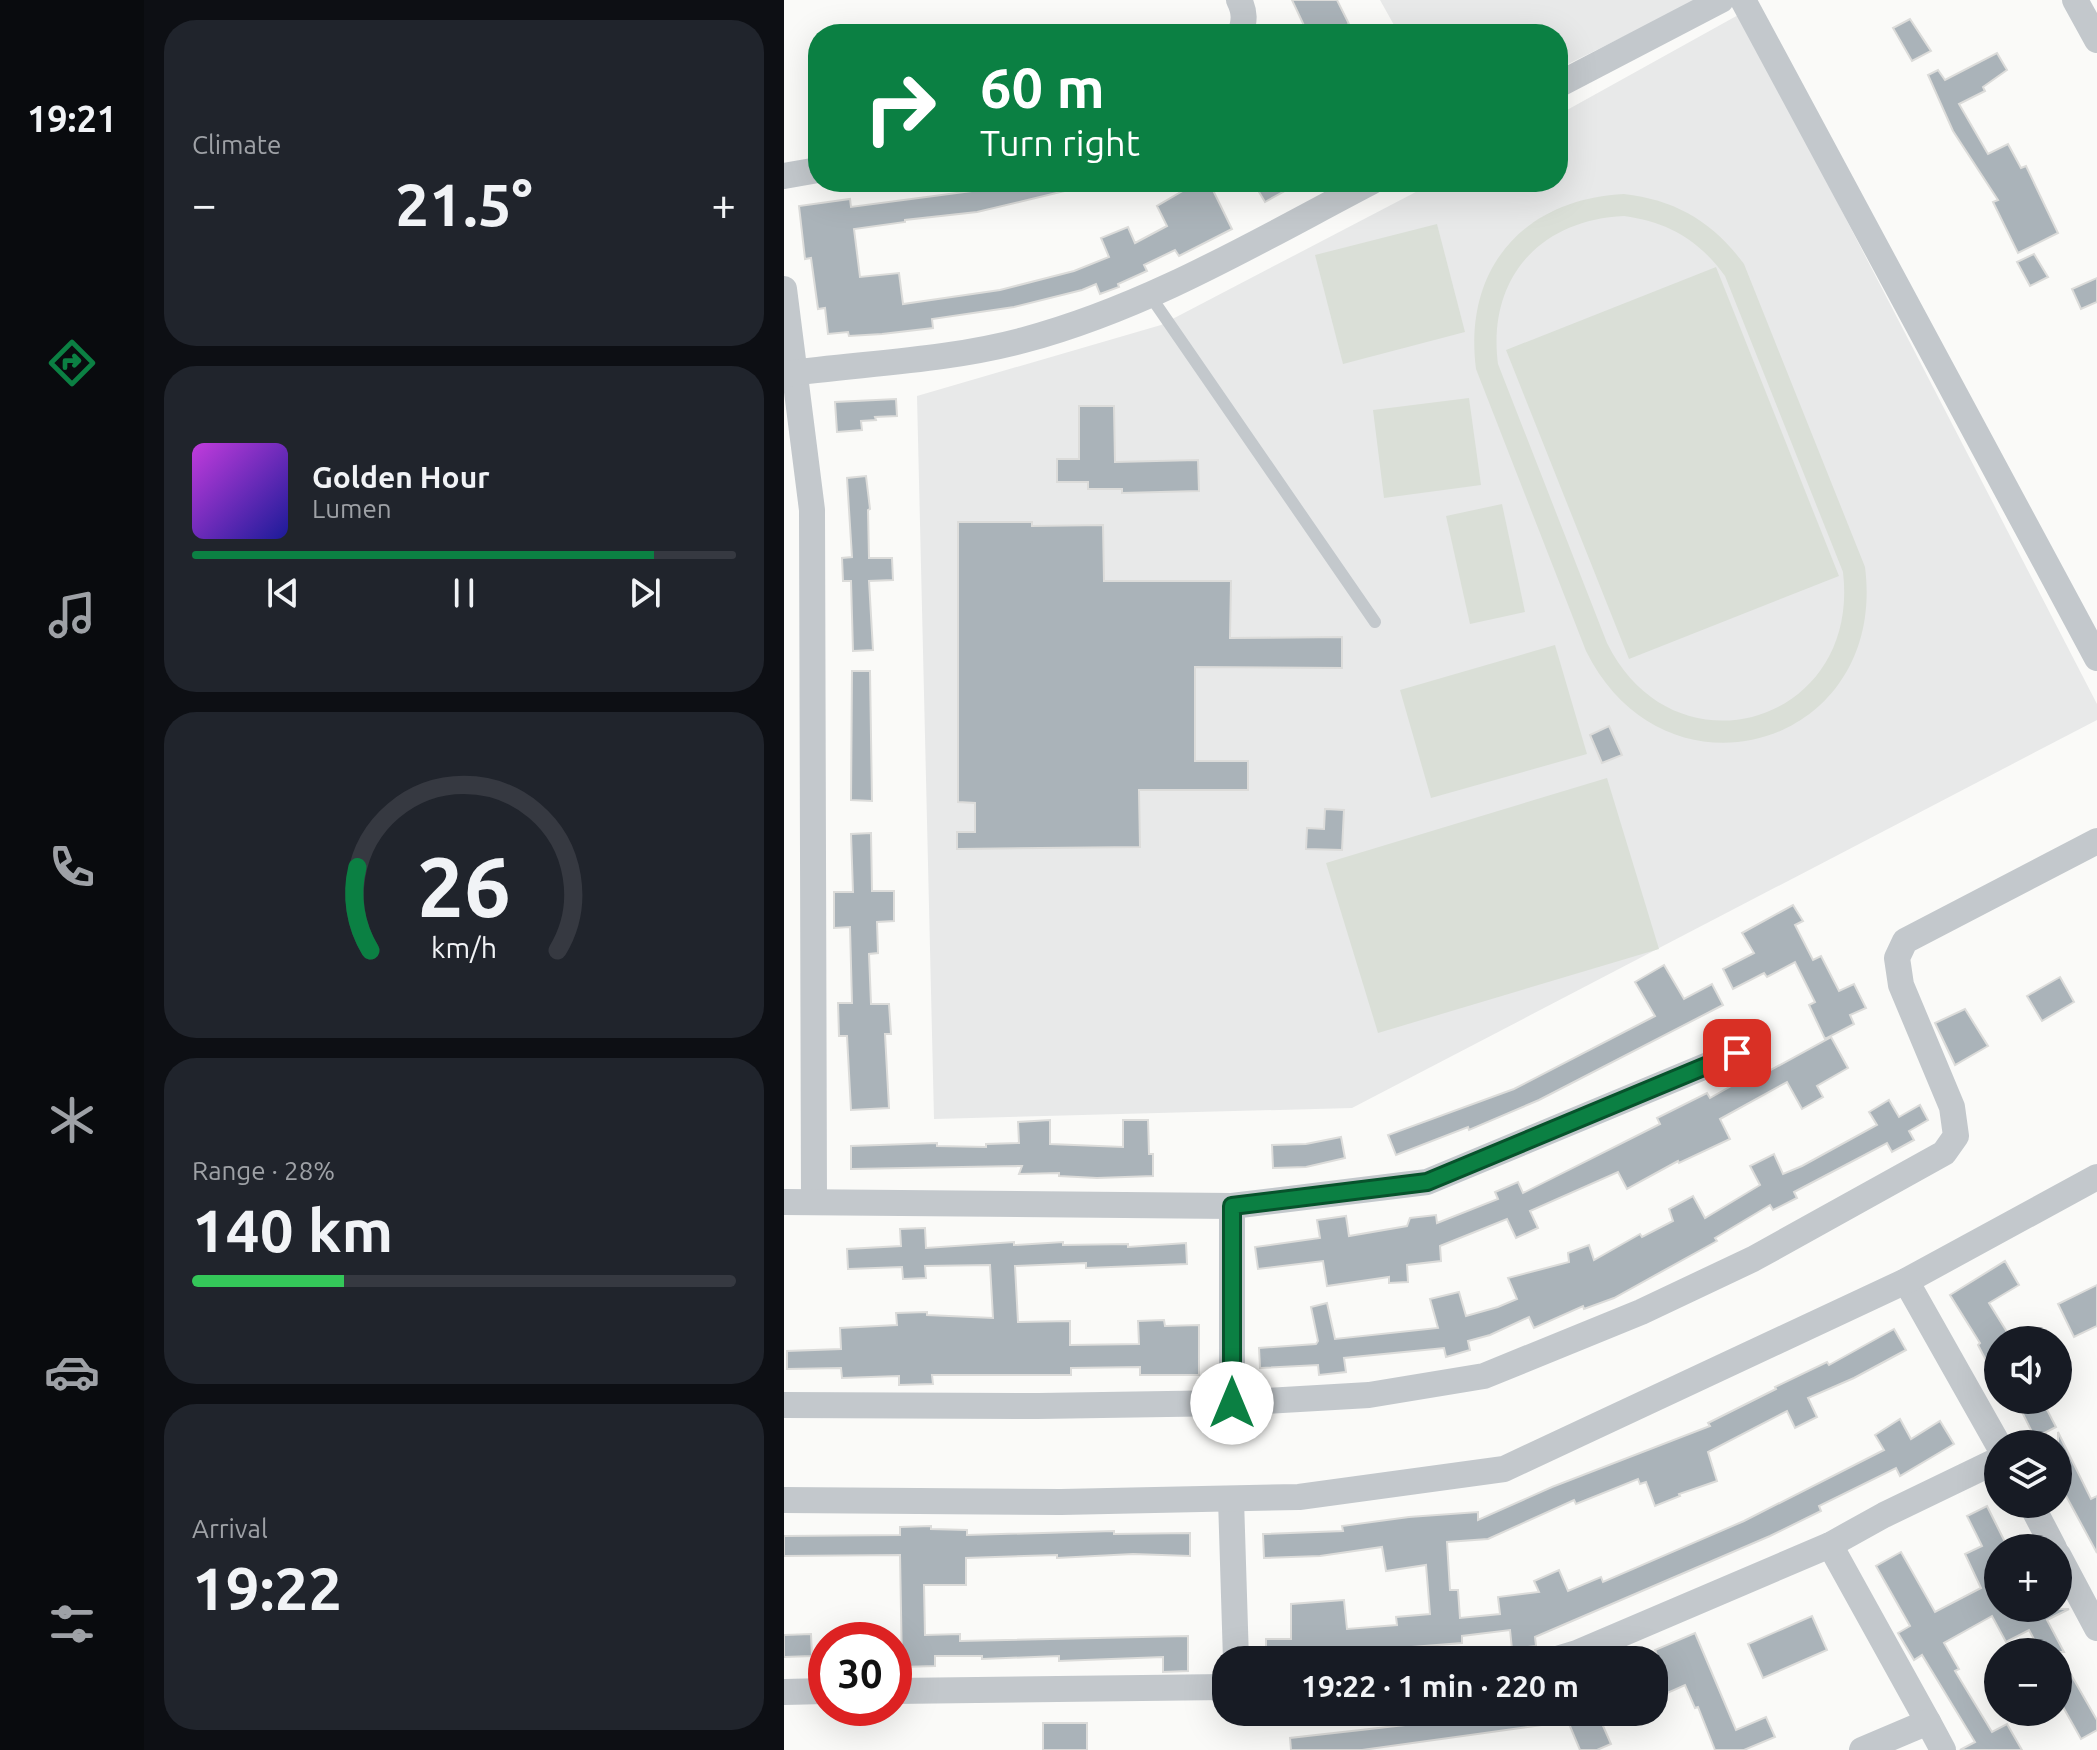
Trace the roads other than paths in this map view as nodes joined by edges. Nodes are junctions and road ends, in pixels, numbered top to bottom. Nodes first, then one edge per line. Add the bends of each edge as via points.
1 (1239, 0) edge
2 (1721, 0) edge
3 (1743, 0) edge
4 (2075, 0) edge
5 (1243, 24) edge
6 (2097, 40) edge
7 (1568, 80) edge
8 (808, 172) edge
9 (784, 176) edge
10 (1352, 192) edge
11 (784, 289) edge
12 (1151, 297) junction
13 (790, 373) edge
14 (1375, 622) dead end
15 (2097, 658) edge
16 (2097, 841) edge
17 (1737, 1053) dead end
18 (2097, 1177) edge
19 (814, 1201) junction
20 (784, 1202) edge
21 (1232, 1206) junction
22 (1906, 1281) junction
23 (1232, 1403) junction
24 (784, 1405) edge
25 (1990, 1430) edge
26 (1984, 1467) edge
27 (1231, 1499) junction
28 (784, 1500) edge
29 (1830, 1545) junction
30 (2072, 1581) edge
31 (2097, 1628) edge
32 (1236, 1646) edge
33 (1593, 1646) edge
34 (1212, 1687) edge
35 (808, 1691) edge
36 (912, 1691) edge
37 (784, 1692) edge
38 (1928, 1722) junction
39 (1862, 1750) edge
40 (1943, 1750) edge

1 - 5 street
2 - 7 street
3 - 15 street
4 - 6 street
8 - 9 street
10 - 12 street
11 - 13 street
12 - 13 street via 1022,341
12 - 14 lane
13 - 19 street via 812,510
16 - 23 street via 1905,941 1897,958 1901,985 1952,1107 1956,1136 1944,1153 1753,1259 1484,1376 1369,1395
17 - 21 street via 1427,1182
18 - 22 street
19 - 20 street
19 - 21 street
21 - 23 street
22 - 25 street
22 - 27 street via 1504,1469 1299,1497
23 - 24 street
26 - 29 street
27 - 28 street
27 - 32 street
29 - 33 street
29 - 38 street
30 - 31 street
34 - 36 street
35 - 37 street
38 - 39 street
38 - 40 street

